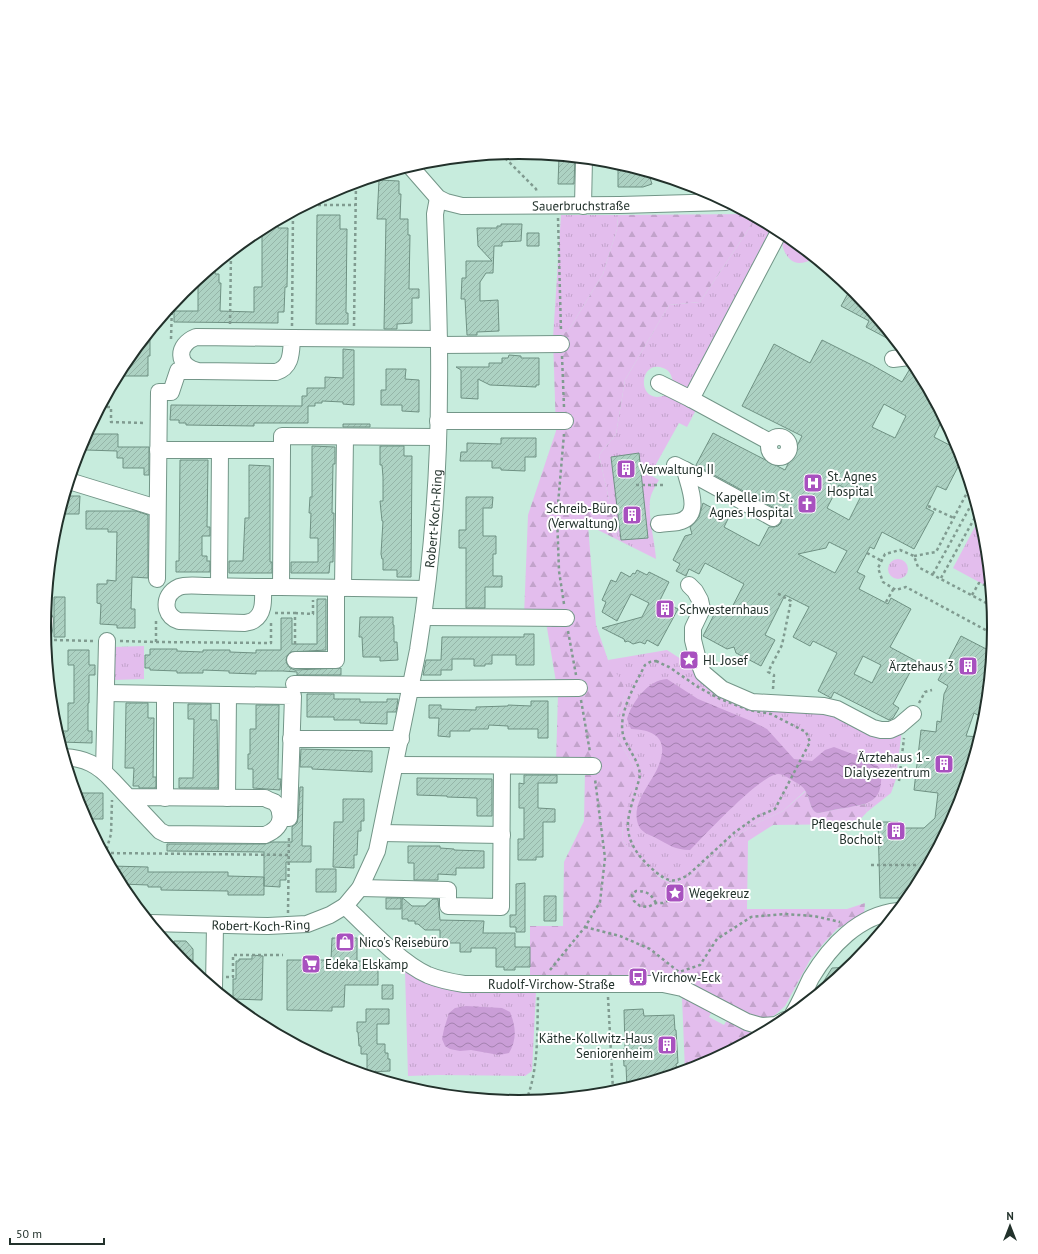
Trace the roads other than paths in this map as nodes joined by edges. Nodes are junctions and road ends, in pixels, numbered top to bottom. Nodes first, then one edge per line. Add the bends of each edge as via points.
1 (584, 164) edge
2 (415, 171) edge
3 (438, 198) junction
4 (715, 202) edge
5 (583, 206) junction
6 (777, 236) edge
7 (292, 338) junction
8 (439, 342) junction
9 (561, 344) dead end
10 (198, 371) junction
11 (659, 383) dead end
12 (693, 400) junction
13 (438, 421) junction
14 (565, 421) dead end
15 (345, 437) junction
16 (438, 437) junction
17 (158, 450) junction
18 (220, 450) junction
19 (282, 450) junction
20 (791, 452) dead end
21 (74, 483) edge
22 (157, 508) junction
23 (773, 518) dead end
24 (659, 524) dead end
25 (157, 579) dead end
26 (689, 585) dead end
27 (219, 586) junction
28 (263, 587) junction
29 (281, 587) junction
30 (340, 588) junction
31 (426, 589) junction
32 (423, 617) junction
33 (566, 618) dead end
34 (107, 641) road end
35 (295, 660) road end
36 (294, 684) dead end
37 (411, 687) junction
38 (579, 688) dead end
39 (106, 694) junction
40 (165, 694) junction
41 (228, 695) junction
42 (913, 714) dead end
43 (290, 739) junction
44 (401, 739) junction
45 (70, 758) edge
46 (396, 765) junction
47 (502, 766) junction
48 (593, 766) dead end
49 (108, 775) junction
50 (129, 797) junction
51 (165, 798) junction
52 (227, 798) junction
53 (285, 818) junction
54 (381, 833) junction
55 (502, 835) junction
56 (360, 888) junction
57 (345, 906) junction
58 (890, 912) edge
59 (157, 923) edge
60 (215, 925) junction
61 (214, 982) edge
62 (801, 1000) edge
63 (763, 1026) edge

1 - 5 street
2 - 3 street
3 - 5 street, Sauerbruchstraße via 462,206
3 - 8 street, Robert-Koch-Ring via 435,214
4 - 5 street, Sauerbruchstraße
6 - 12 street
7 - 8 street
7 - 10 street via 288,365 283,370
7 - 10 street via 196,337 188,340 181,355 189,369
8 - 9 street
8 - 13 street, Robert-Koch-Ring
10 - 17 street via 178,371 171,392 159,392
11 - 12 street
12 - 20 street via 770,442 776,437 782,437 788,441
13 - 14 street
13 - 16 street, Robert-Koch-Ring
15 - 16 street
15 - 19 street via 282,436
15 - 30 street
16 - 31 street, Robert-Koch-Ring via 433,529
17 - 18 street
17 - 22 street
18 - 19 street
18 - 27 street
19 - 29 street
21 - 22 street
22 - 25 street
23 - 24 street via 680,467 694,509 688,517 679,522
26 - 42 street via 700,600 702,609 693,628 698,660 703,673 722,689 772,708 824,706 837,709 881,730 899,726
27 - 28 street
27 - 28 street via 181,586 175,589 167,600 169,615 185,622 245,623 266,613
28 - 29 street
29 - 30 street
30 - 31 street
30 - 35 street via 336,660
31 - 32 street, Robert-Koch-Ring
32 - 33 street
32 - 37 street, Robert-Koch-Ring
34 - 39 street
36 - 37 street
37 - 38 street
37 - 44 street, Robert-Koch-Ring
39 - 40 street
39 - 49 street
40 - 41 street
40 - 51 street
41 - 43 street via 293,696
41 - 52 street
43 - 44 street
43 - 53 street
44 - 46 street, Robert-Koch-Ring
45 - 49 street via 86,760
46 - 47 street
46 - 54 street, Robert-Koch-Ring
47 - 48 street
47 - 55 street
49 - 50 street
50 - 51 street
50 - 53 street via 160,831 166,834 266,835
51 - 52 street
52 - 53 street via 265,798 275,803
54 - 55 street
54 - 56 street, Robert-Koch-Ring via 378,851
55 - 56 street via 501,907 448,906 448,890
56 - 57 street, Robert-Koch-Ring
57 - 60 street, Robert-Koch-Ring via 307,924
57 - 63 street, Rudolf-Virchow-Straße via 404,959 427,974 444,981 464,984 663,984 682,988 747,1022
58 - 62 street via 874,916 841,938 824,958
59 - 60 street, Robert-Koch-Ring
60 - 61 street

